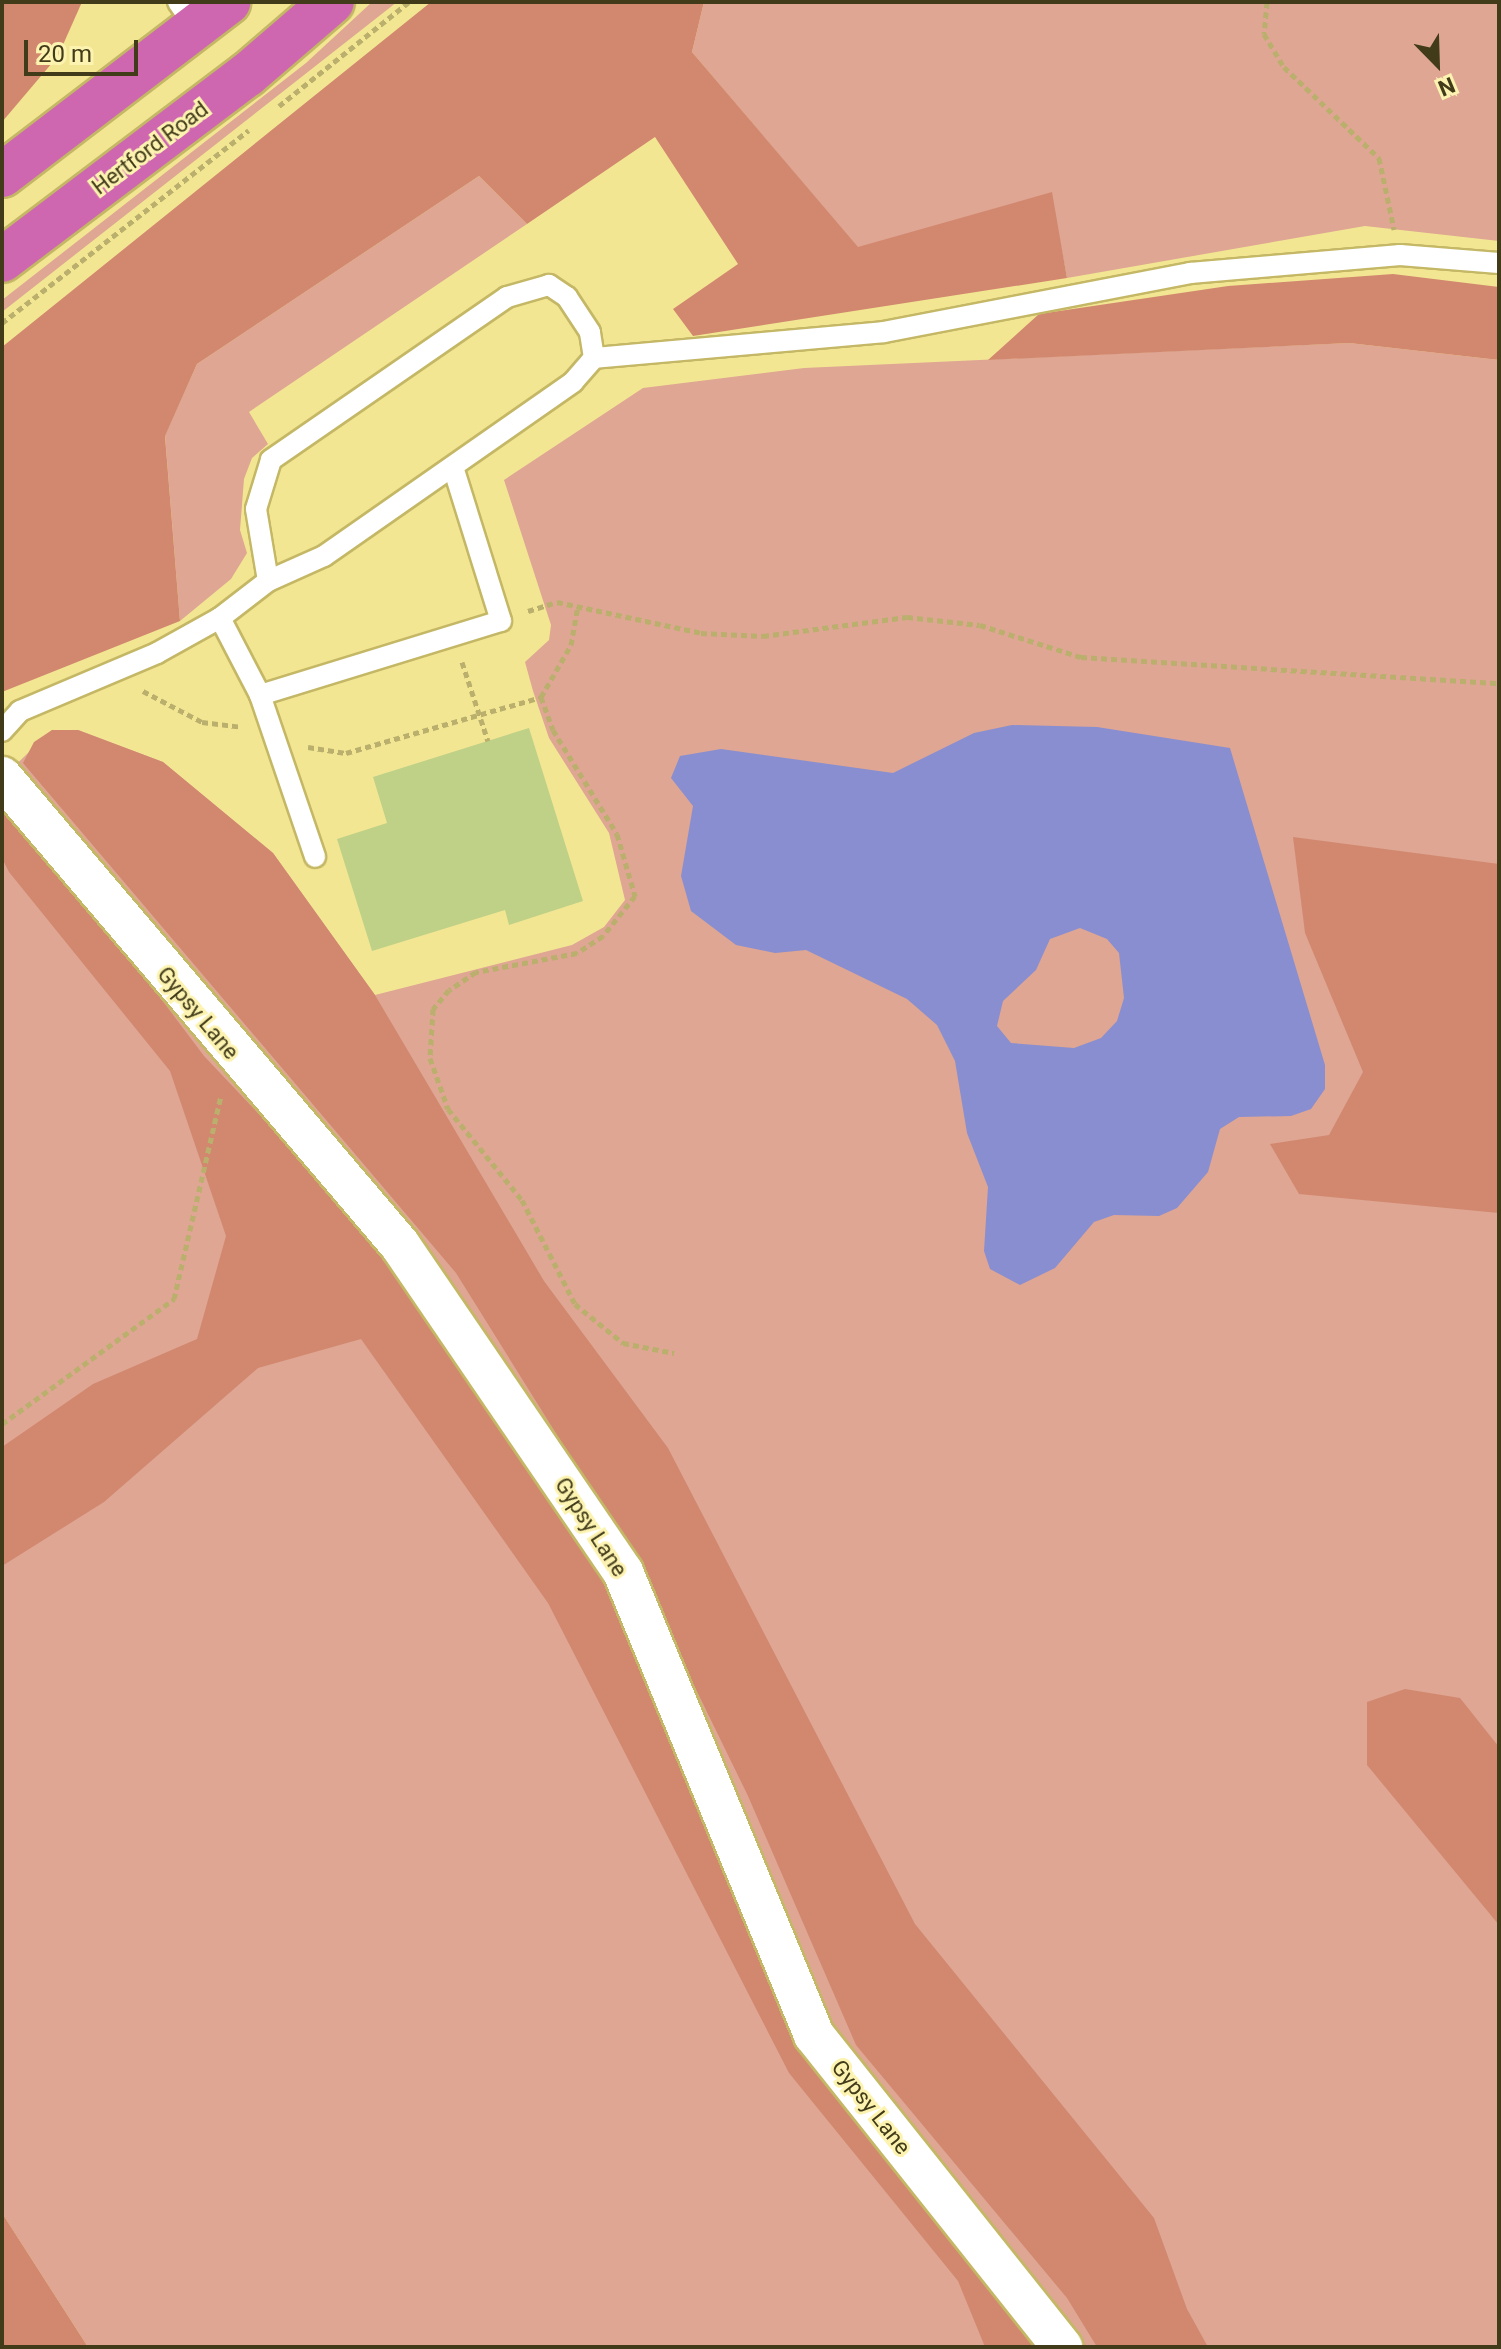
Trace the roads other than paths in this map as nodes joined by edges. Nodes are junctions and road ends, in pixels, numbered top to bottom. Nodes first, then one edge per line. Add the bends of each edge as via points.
1 (332, 2) edge
2 (201, 11) edge
3 (2, 175) edge
4 (2, 260) edge
5 (1499, 263) edge
6 (594, 358) junction
7 (453, 467) junction
8 (268, 581) junction
9 (220, 618) junction
10 (260, 695) junction
11 (2, 731) edge
12 (2, 777) edge
13 (315, 857) dead end
14 (1062, 2347) edge

1 - 4 highway, Hertford Road via 247,75
2 - 3 highway
5 - 6 lane via 1400,255 1190,273 884,332
6 - 7 lane via 573,382
6 - 8 lane via 590,332 567,297 549,285 528,287 285,447 271,460 257,492
7 - 8 lane via 324,556
7 - 10 lane via 501,621
8 - 9 lane
9 - 10 lane
9 - 11 lane via 127,666 64,687 20,711
10 - 13 lane
12 - 14 street, Gypsy Lane via 400,1245 623,1572 814,2035

